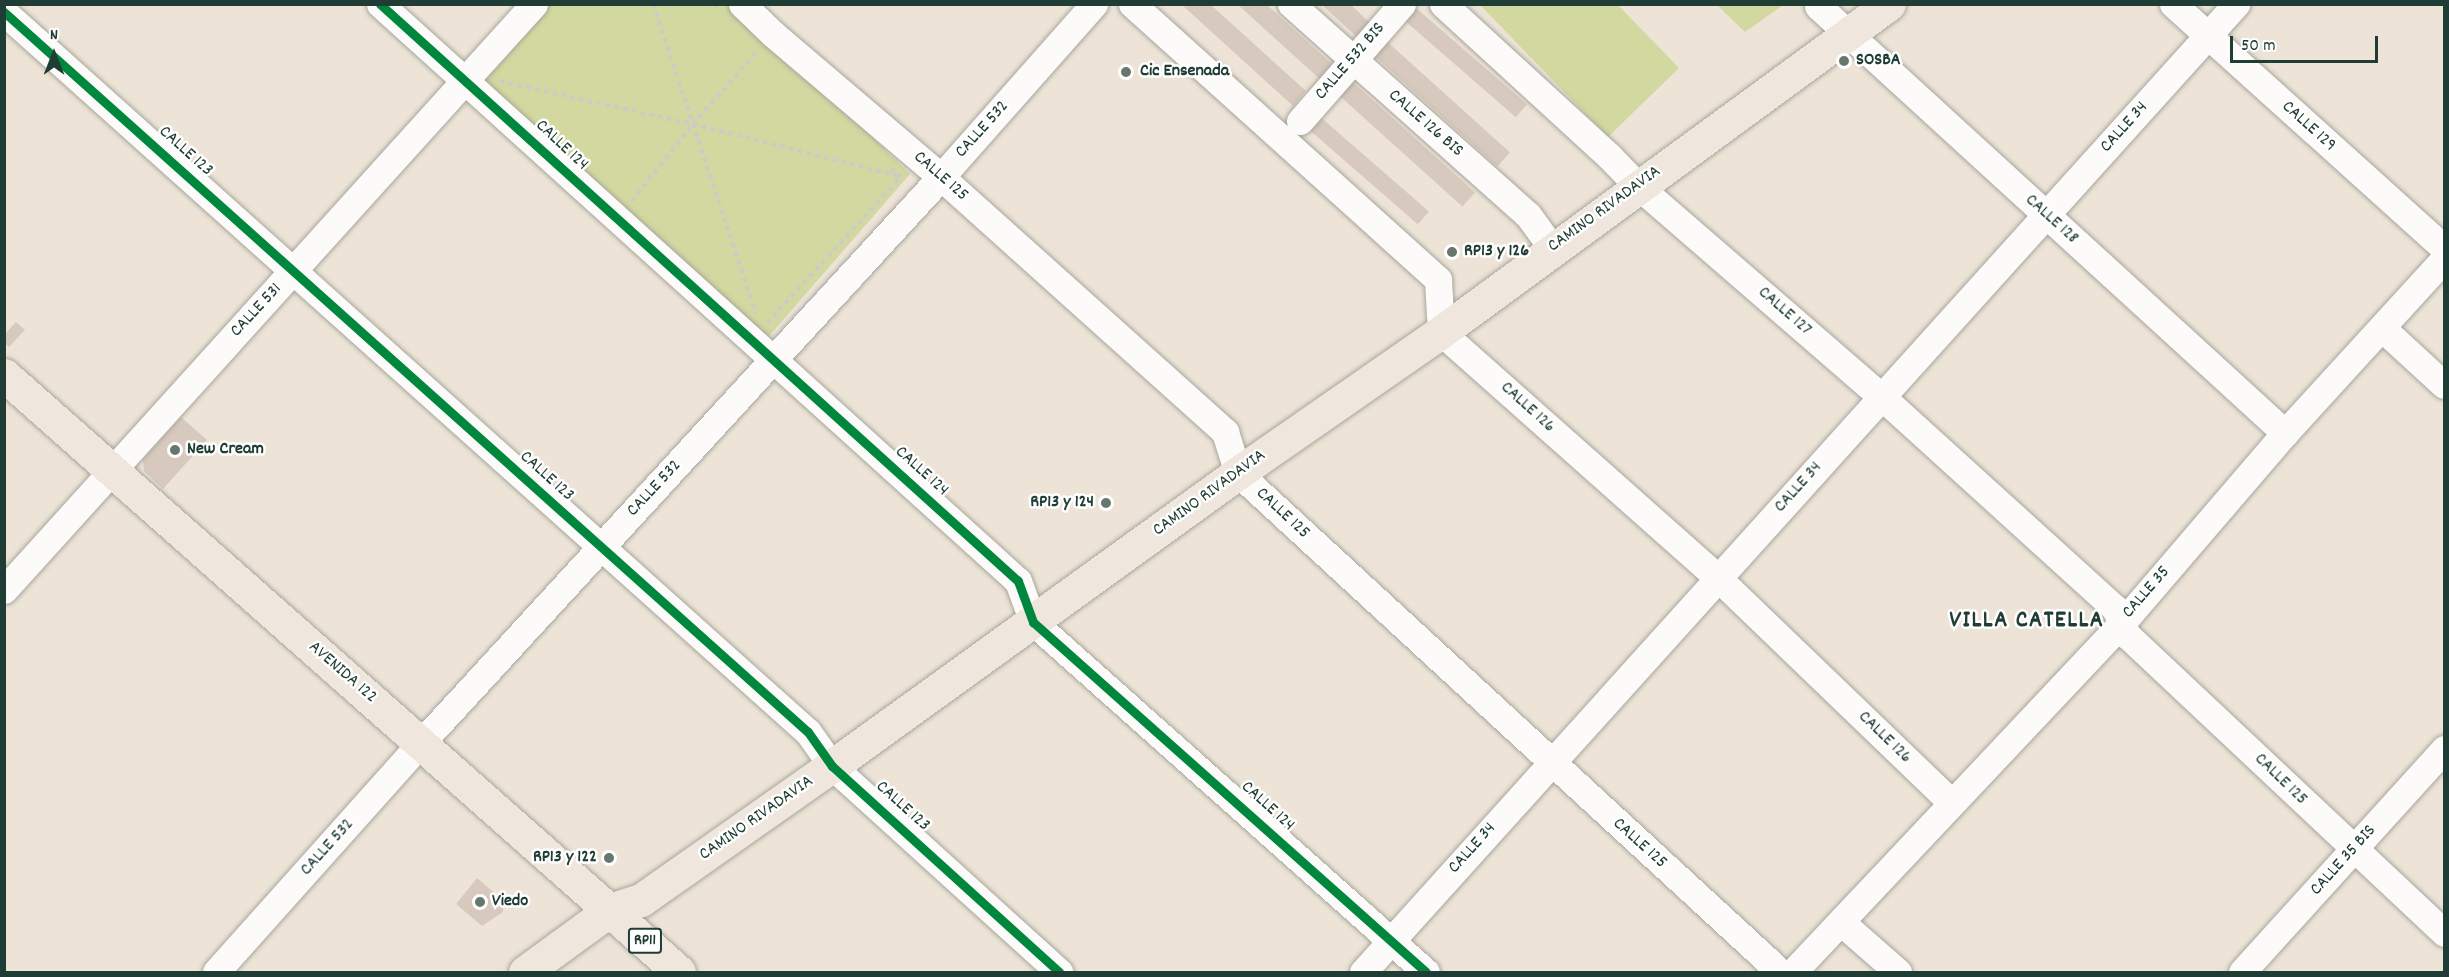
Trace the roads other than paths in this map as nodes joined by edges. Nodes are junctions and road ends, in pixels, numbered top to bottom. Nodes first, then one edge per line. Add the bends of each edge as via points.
1 (380, 4) edge
2 (534, 4) edge
3 (1095, 4) edge
4 (1132, 4) edge
5 (1291, 4) edge
6 (1402, 4) edge
7 (1443, 4) edge
8 (1889, 4) edge
9 (2173, 4) edge
10 (2236, 4) edge
11 (1818, 6) dead end
12 (732, 8) edge
13 (4, 12) edge
14 (1848, 34) junction
15 (2207, 36) junction
16 (1351, 60) junction
17 (466, 81) junction
18 (1300, 121) dead end
19 (941, 177) junction
20 (1638, 186) junction
21 (2046, 216) junction
22 (1552, 248) junction
23 (2445, 248) edge
24 (2445, 260) edge
25 (294, 272) junction
26 (2382, 328) junction
27 (1441, 332) junction
28 (774, 360) junction
29 (4, 375) edge
30 (2445, 384) edge
31 (1882, 397) junction
32 (2285, 433) junction
33 (111, 469) junction
34 (1238, 473) junction
35 (601, 548) junction
36 (1718, 578) junction
37 (4, 590) edge
38 (1033, 622) junction
39 (2122, 622) junction
40 (422, 743) junction
41 (2445, 749) edge
42 (1550, 763) junction
43 (832, 766) junction
44 (1951, 802) junction
45 (2354, 850) junction
46 (610, 910) junction
47 (1841, 921) junction
48 (2445, 933) edge
49 (1392, 940) junction
50 (216, 972) edge
51 (525, 972) edge
52 (679, 972) edge
53 (1059, 972) edge
54 (1363, 972) edge
55 (1426, 972) edge
56 (1780, 972) edge
57 (1793, 972) edge
58 (1898, 972) edge
59 (2242, 972) edge

1 - 17 street, CALLE 124
2 - 17 street, CALLE 531
3 - 19 street, CALLE 532
4 - 27 street via 1438,280
5 - 16 street, CALLE 126 BIS
6 - 16 street, CALLE 532 BIS
7 - 20 street, CALLE 127
8 - 14 main road, CAMINO RIVADAVIA
9 - 15 street, CALLE 129
10 - 15 street, CALLE 34
11 - 14 street, CALLE 128
12 - 19 street, CALLE 125 via 773,34
13 - 25 street, CALLE 123
14 - 20 main road, CAMINO RIVADAVIA
14 - 21 street, CALLE 128
15 - 21 street, CALLE 34
15 - 23 street, CALLE 129
16 - 18 street, CALLE 532 BIS
16 - 22 street, CALLE 126 BIS via 1528,215
17 - 25 street, CALLE 531
17 - 28 street, CALLE 124
19 - 28 street, CALLE 532
19 - 34 street, CALLE 125 via 1225,432
20 - 22 main road, CAMINO RIVADAVIA
20 - 31 street, CALLE 127
21 - 31 street, CALLE 34
21 - 32 street, CALLE 128
22 - 27 main road, CAMINO RIVADAVIA
24 - 26 street, CALLE 35
25 - 33 street, CALLE 531
25 - 35 street, CALLE 123
26 - 30 street
26 - 32 street, CALLE 35
27 - 34 main road, CAMINO RIVADAVIA
27 - 36 street, CALLE 126
28 - 35 street, CALLE 532
28 - 38 street, CALLE 124 via 1018,581
29 - 33 main road, AVENIDA 122
31 - 36 street, CALLE 34
31 - 39 street, CALLE 127 via 2115,608
32 - 39 street, CALLE 35
33 - 37 street, CALLE 531
33 - 40 main road, AVENIDA 122
34 - 38 main road, CAMINO RIVADAVIA
34 - 42 street, CALLE 125
35 - 40 street, CALLE 532
35 - 43 street, CALLE 123 via 808,732
36 - 42 street, CALLE 34
36 - 44 street, CALLE 126
38 - 43 main road, CAMINO RIVADAVIA
38 - 49 street, CALLE 124
39 - 44 street, CALLE 35
39 - 45 street, CALLE 125 via 2127,635
40 - 46 main road, AVENIDA 122
40 - 50 street, CALLE 532
41 - 45 street, CALLE 35 BIS
42 - 49 street, CALLE 34
42 - 56 street, CALLE 125
43 - 46 main road, CAMINO RIVADAVIA via 641,900
43 - 53 street, CALLE 123
44 - 47 street, CALLE 35
45 - 48 street, CALLE 125
45 - 59 street, CALLE 35 BIS
46 - 51 main road, CAMINO RIVADAVIA
46 - 52 main road, AVENIDA 122 / RP11
47 - 57 street, CALLE 35
47 - 58 street
49 - 54 street, CALLE 34
49 - 55 street, CALLE 124

